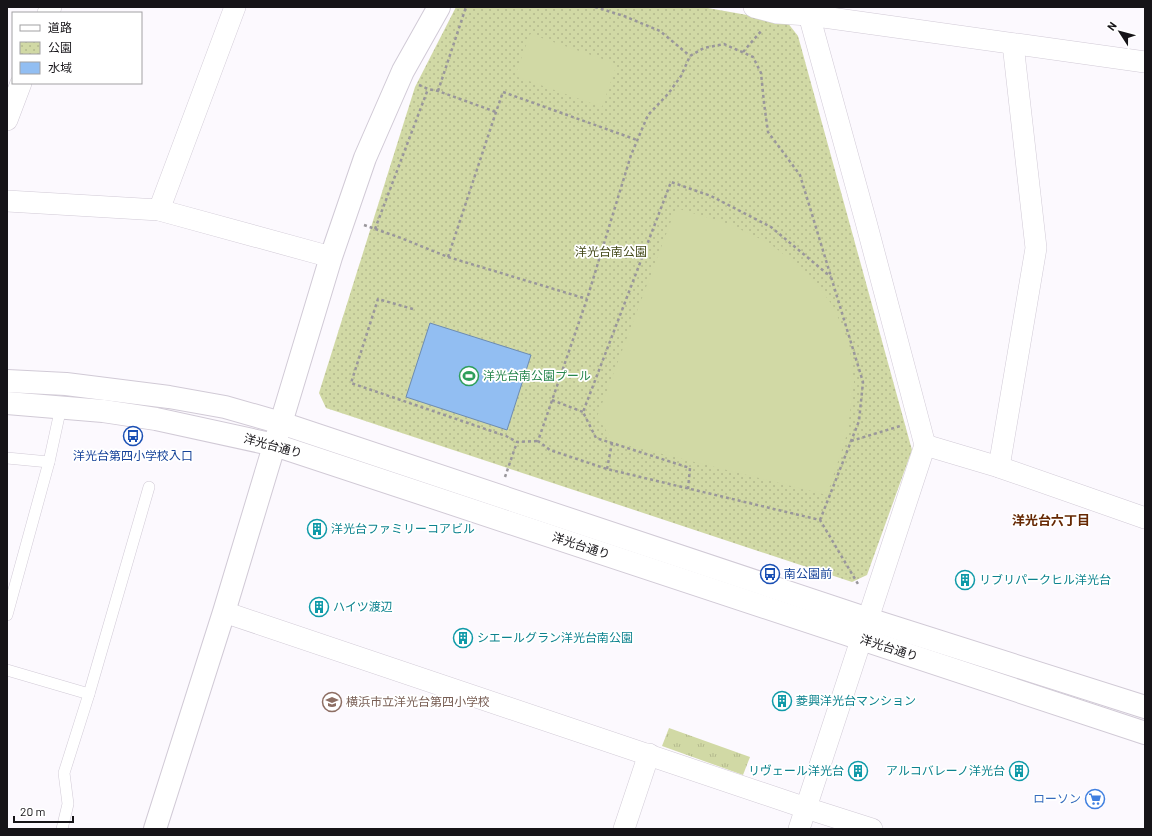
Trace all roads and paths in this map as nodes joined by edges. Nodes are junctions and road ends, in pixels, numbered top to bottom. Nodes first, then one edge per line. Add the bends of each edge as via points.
1 (235, 7) edge
2 (439, 7) edge
3 (466, 7) edge
4 (595, 7) edge
5 (754, 7) edge
6 (810, 11) edge
7 (756, 36) dead end
8 (1013, 44) junction
9 (744, 52) junction
10 (690, 56) junction
11 (1145, 62) edge
12 (21, 84) edge
13 (417, 84) dead end
14 (428, 89) junction
15 (438, 91) junction
16 (496, 112) junction
17 (7, 120) edge
18 (637, 140) junction
19 (7, 201) edge
20 (159, 210) junction
21 (362, 225) dead end
22 (375, 229) junction
23 (331, 257) junction
24 (448, 257) junction
25 (831, 277) junction
26 (587, 299) junction
27 (413, 309) dead end
28 (7, 381) edge
29 (552, 400) junction
30 (7, 403) edge
31 (61, 407) junction
32 (583, 412) junction
33 (281, 423) junction
34 (882, 432) dead end
35 (538, 441) junction
36 (851, 441) junction
37 (517, 442) junction
38 (612, 443) junction
39 (275, 444) junction
40 (925, 445) junction
41 (7, 458) edge
42 (49, 462) junction
43 (999, 467) junction
44 (607, 469) junction
45 (504, 479) dead end
46 (149, 487) dead end
47 (688, 489) junction
48 (1145, 518) edge
49 (820, 520) junction
50 (862, 590) dead end
51 (224, 612) junction
52 (7, 615) edge
53 (868, 618) junction
54 (861, 639) junction
55 (7, 670) edge
56 (89, 694) junction
57 (1145, 707) edge
58 (1145, 733) edge
59 (648, 754) junction
60 (806, 808) junction
61 (62, 829) edge
62 (155, 829) edge
63 (624, 829) edge
64 (799, 829) edge
65 (872, 829) edge

1 - 20 street
2 - 23 street via 403,71 366,158
3 - 15 path
4 - 10 path via 660,31
5 - 6 street via 777,13
6 - 8 street
6 - 40 street
7 - 9 path
8 - 11 street
8 - 43 street via 1036,248
9 - 10 path via 724,44 704,48
9 - 25 path via 753,57 761,73 768,132 800,175
10 - 18 path via 681,76 648,115
12 - 17 street
13 - 14 path
14 - 15 path
14 - 22 path
15 - 16 path
16 - 18 path via 504,92
16 - 24 path
18 - 26 path
19 - 20 street
20 - 23 street
21 - 22 path
22 - 24 path
23 - 33 street
24 - 26 path
25 - 32 path via 771,227 711,196 671,182
25 - 36 path via 863,382 859,421
26 - 29 path
27 - 37 path via 378,299 351,383
28 - 33 street, 洋光台通り via 66,384 169,397 225,407
29 - 32 path
29 - 35 path
30 - 31 street, 洋光台通り
31 - 39 street, 洋光台通り via 103,410 156,419
31 - 42 lane
32 - 38 path via 596,438
33 - 39 street
33 - 53 street, 洋光台通り
34 - 36 path
35 - 37 path
35 - 44 path via 550,450
36 - 49 path
37 - 45 path
38 - 44 path
38 - 47 path via 690,468
39 - 51 street
39 - 54 street, 洋光台通り
40 - 43 street
40 - 53 street
41 - 42 lane
42 - 52 lane
43 - 48 street
44 - 47 path
46 - 56 lane
47 - 49 path
49 - 50 path
51 - 59 street
51 - 62 street
53 - 54 street
53 - 57 street, 洋光台通り
54 - 58 street, 洋光台通り
54 - 60 street
55 - 56 lane
56 - 61 lane via 64,773 68,804
59 - 60 street
59 - 63 street
60 - 64 street
60 - 65 street

